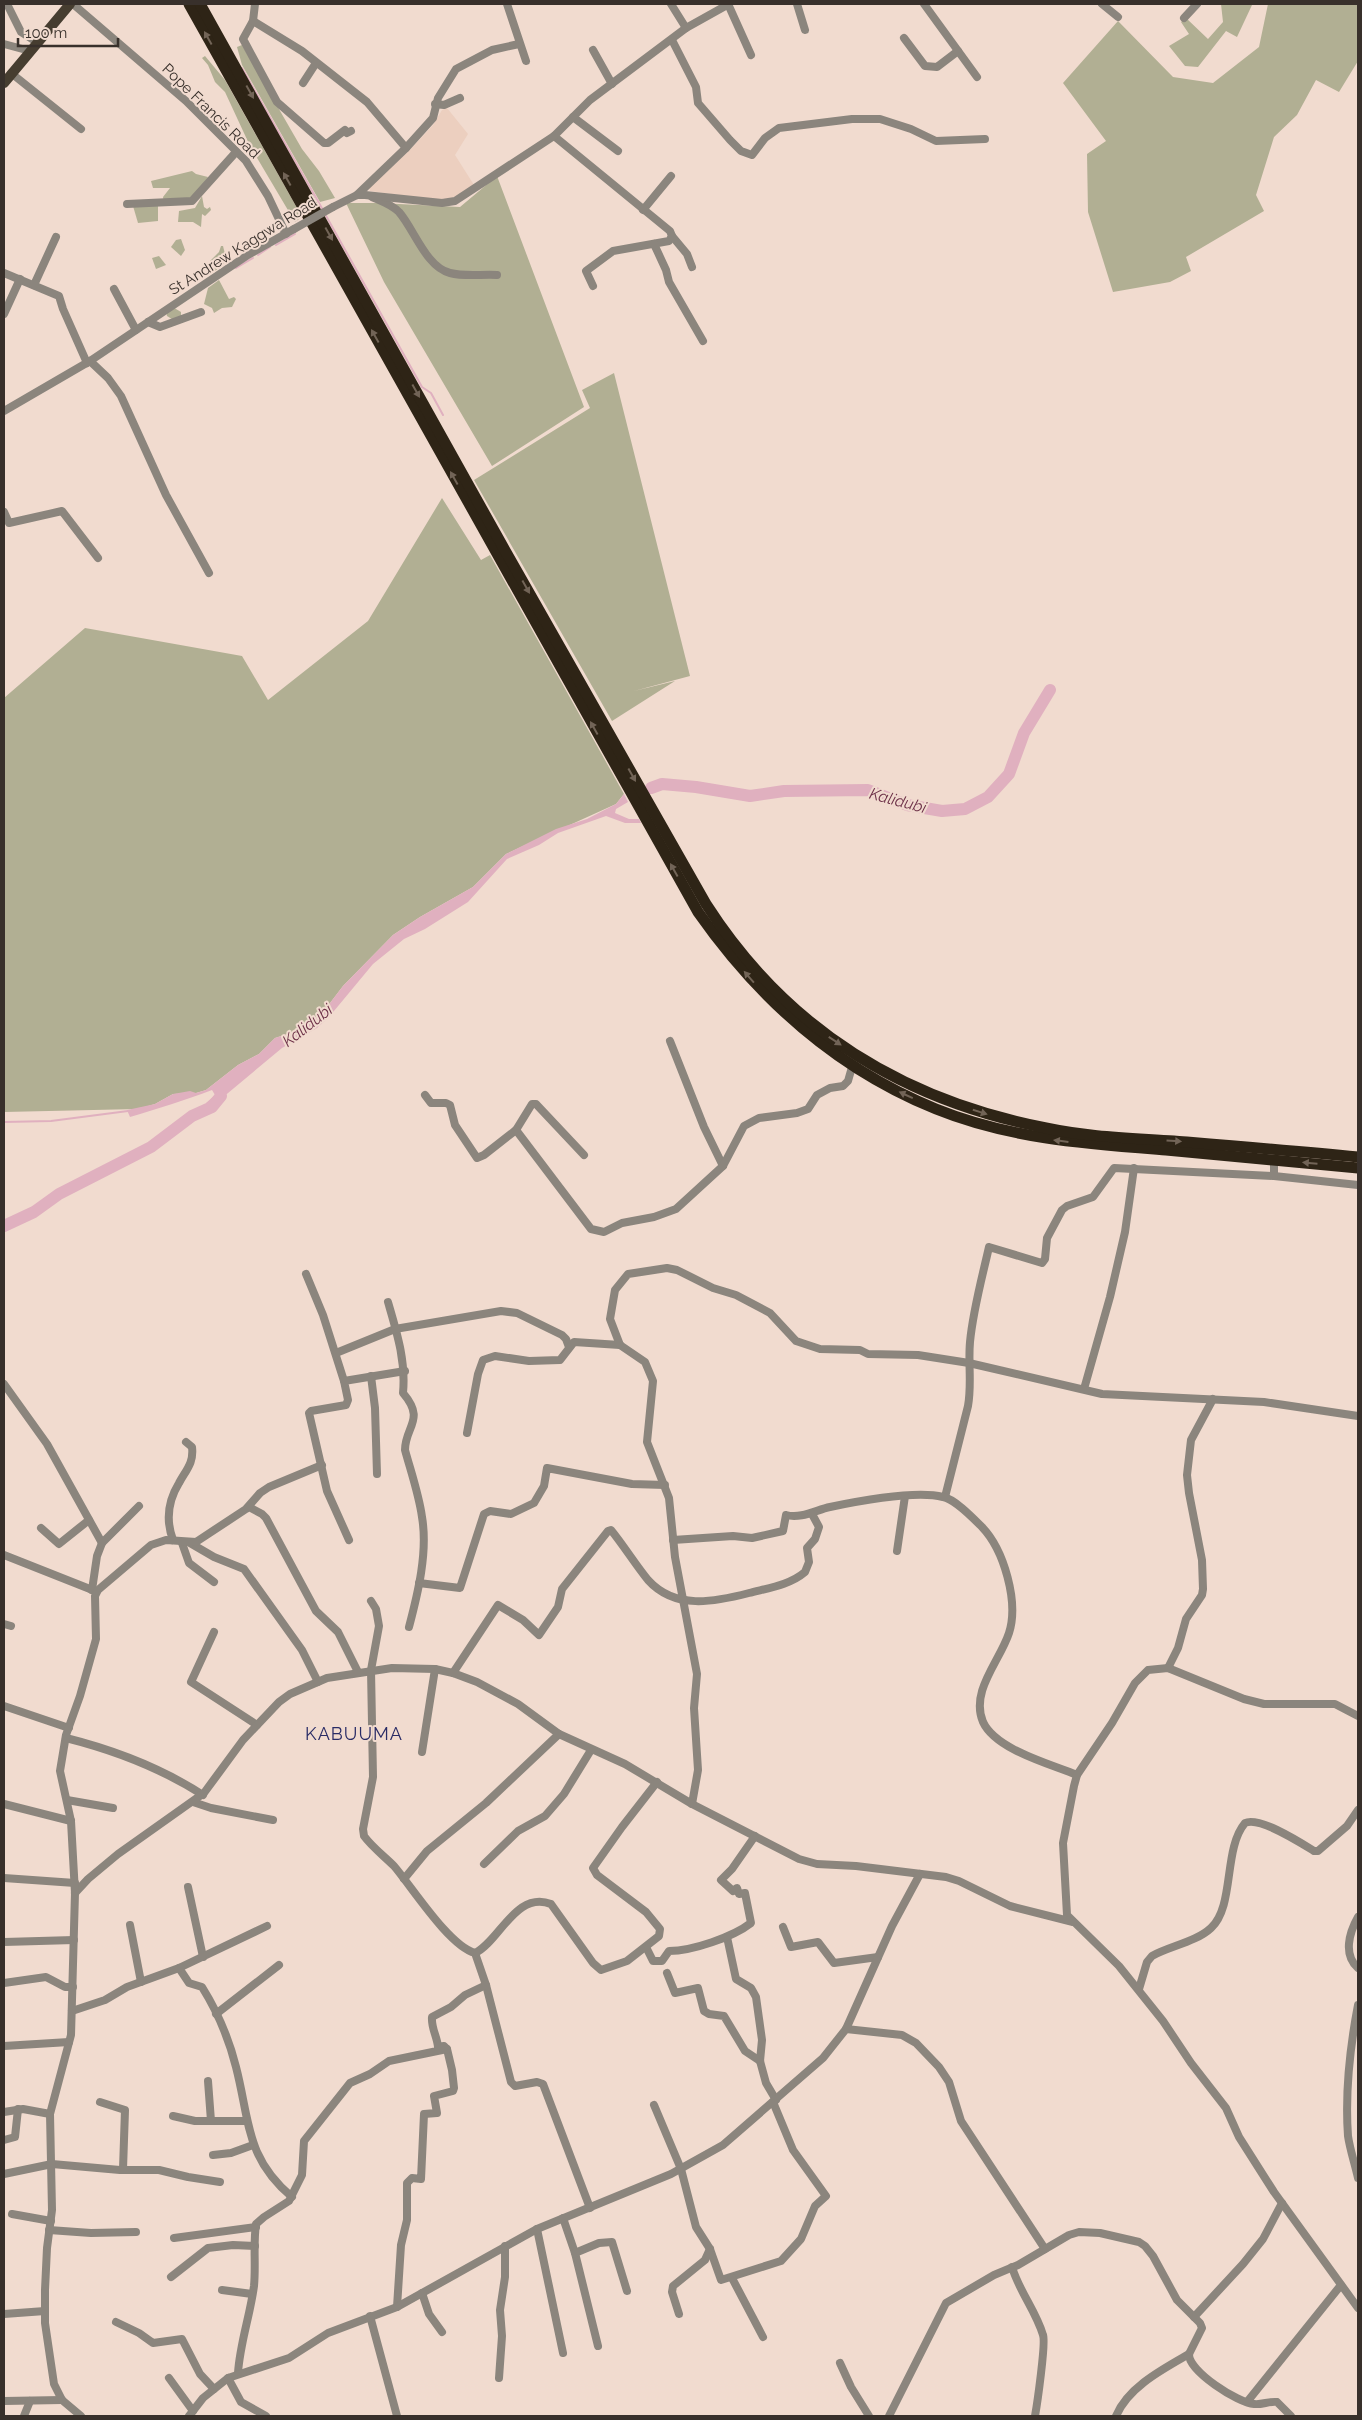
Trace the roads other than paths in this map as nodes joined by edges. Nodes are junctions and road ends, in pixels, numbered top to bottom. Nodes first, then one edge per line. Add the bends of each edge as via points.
1 (7, 4) edge
2 (72, 4) edge
3 (189, 4) edge
4 (200, 4) edge
5 (255, 4) edge
6 (506, 4) edge
7 (671, 4) edge
8 (728, 4) edge
9 (798, 4) edge
10 (924, 4) edge
11 (1102, 4) edge
12 (1197, 4) edge
13 (1118, 17) dead end
14 (1184, 18) dead end
15 (253, 21) junction
16 (686, 28) junction
17 (806, 30) dead end
18 (904, 38) dead end
19 (672, 40) junction
20 (38, 43) junction
21 (4, 44) edge
22 (519, 44) junction
23 (593, 50) dead end
24 (30, 51) junction
25 (958, 51) junction
26 (751, 55) dead end
27 (526, 61) dead end
28 (316, 63) junction
29 (11, 74) junction
30 (977, 77) dead end
31 (4, 83) edge
32 (303, 83) dead end
33 (612, 84) junction
34 (460, 98) dead end
35 (435, 104) junction
36 (573, 117) junction
37 (81, 129) dead end
38 (351, 131) dead end
39 (554, 136) junction
40 (985, 139) dead end
41 (406, 148) junction
42 (618, 151) dead end
43 (236, 152) junction
44 (671, 176) dead end
45 (361, 195) junction
46 (127, 204) dead end
47 (643, 210) junction
48 (286, 234) junction
49 (672, 236) junction
50 (56, 237) dead end
51 (654, 244) junction
52 (692, 267) dead end
53 (4, 273) edge
54 (497, 275) dead end
55 (20, 280) junction
56 (34, 285) junction
57 (593, 286) dead end
58 (114, 289) dead end
59 (200, 312) dead end
60 (4, 314) edge
61 (148, 322) junction
62 (136, 330) junction
63 (703, 341) dead end
64 (88, 362) junction
65 (4, 411) edge
66 (4, 512) edge
67 (499, 548) junction
68 (98, 558) dead end
69 (209, 573) dead end
70 (702, 908) junction
71 (670, 1041) dead end
72 (852, 1067) junction
73 (426, 1095) dead end
74 (516, 1130) junction
75 (584, 1155) dead end
76 (1358, 1157) edge
77 (1274, 1160) junction
78 (723, 1166) junction
79 (1134, 1168) junction
80 (1358, 1168) edge
81 (1274, 1176) junction
82 (1358, 1185) edge
83 (306, 1274) dead end
84 (388, 1302) dead end
85 (395, 1329) junction
86 (620, 1345) junction
87 (569, 1347) junction
88 (336, 1353) junction
89 (969, 1363) junction
90 (405, 1371) junction
91 (371, 1376) junction
92 (344, 1381) junction
93 (4, 1384) edge
94 (1084, 1389) junction
95 (1213, 1400) junction
96 (1358, 1416) edge
97 (467, 1434) dead end
98 (186, 1442) dead end
99 (322, 1465) junction
100 (377, 1474) dead end
101 (665, 1485) junction
102 (905, 1496) junction
103 (945, 1497) junction
104 (139, 1506) dead end
105 (249, 1507) junction
106 (812, 1514) junction
107 (89, 1520) junction
108 (42, 1528) dead end
109 (173, 1540) junction
110 (349, 1540) dead end
111 (673, 1540) junction
112 (102, 1542) junction
113 (186, 1543) junction
114 (897, 1551) dead end
115 (4, 1555) edge
116 (214, 1582) dead end
117 (419, 1583) junction
118 (94, 1591) junction
119 (371, 1601) dead end
120 (685, 1601) junction
121 (409, 1627) dead end
122 (214, 1632) dead end
123 (1168, 1668) junction
124 (435, 1669) junction
125 (371, 1670) junction
126 (358, 1672) junction
127 (454, 1673) junction
128 (318, 1682) junction
129 (4, 1706) edge
130 (1358, 1716) edge
131 (257, 1725) junction
132 (69, 1728) junction
133 (560, 1734) junction
134 (66, 1738) junction
135 (591, 1750) junction
136 (422, 1752) dead end
137 (1077, 1775) junction
138 (657, 1782) junction
139 (203, 1794) junction
140 (67, 1800) junction
141 (193, 1802) junction
142 (4, 1804) edge
143 (692, 1804) junction
144 (113, 1808) dead end
145 (1358, 1810) edge
146 (273, 1820) dead end
147 (71, 1821) junction
148 (755, 1836) junction
149 (484, 1864) dead end
150 (920, 1874) junction
151 (4, 1878) edge
152 (404, 1879) junction
153 (75, 1883) junction
154 (188, 1887) dead end
155 (75, 1893) junction
156 (1358, 1917) edge
157 (1073, 1922) junction
158 (130, 1925) dead end
159 (267, 1926) dead end
160 (783, 1927) dead end
161 (727, 1937) junction
162 (74, 1940) junction
163 (4, 1942) edge
164 (646, 1948) junction
165 (475, 1954) junction
166 (203, 1957) junction
167 (878, 1957) junction
168 (279, 1965) dead end
169 (179, 1968) junction
170 (1358, 1968) edge
171 (667, 1973) dead end
172 (141, 1982) junction
173 (4, 1983) edge
174 (486, 1985) junction
175 (73, 1987) junction
176 (1139, 1989) junction
177 (1358, 2005) edge
178 (72, 2011) junction
179 (216, 2014) junction
180 (846, 2029) junction
181 (69, 2042) junction
182 (1355, 2043) edge
183 (4, 2046) edge
184 (447, 2049) junction
185 (760, 2061) junction
186 (208, 2081) dead end
187 (775, 2101) junction
188 (100, 2102) dead end
189 (654, 2106) dead end
190 (18, 2109) junction
191 (4, 2112) edge
192 (50, 2114) junction
193 (173, 2116) dead end
194 (247, 2121) junction
195 (211, 2122) junction
196 (4, 2140) edge
197 (253, 2145) junction
198 (213, 2155) dead end
199 (52, 2164) junction
200 (123, 2169) junction
201 (681, 2169) junction
202 (4, 2174) edge
203 (1358, 2178) edge
204 (220, 2182) dead end
205 (292, 2197) junction
206 (1282, 2203) junction
207 (590, 2208) junction
208 (12, 2214) dead end
209 (563, 2218) junction
210 (51, 2221) junction
211 (256, 2227) junction
212 (537, 2229) junction
213 (50, 2230) junction
214 (136, 2232) dead end
215 (174, 2238) dead end
216 (255, 2246) junction
217 (505, 2246) junction
218 (710, 2249) junction
219 (1045, 2249) junction
220 (575, 2253) junction
221 (1012, 2267) junction
222 (171, 2277) dead end
223 (732, 2278) junction
224 (1341, 2284) junction
225 (222, 2290) dead end
226 (628, 2291) dead end
227 (422, 2293) junction
228 (252, 2294) junction
229 (397, 2308) junction
230 (1358, 2308) edge
231 (45, 2311) junction
232 (4, 2314) edge
233 (679, 2314) dead end
234 (370, 2316) junction
235 (1194, 2317) junction
236 (116, 2322) dead end
237 (442, 2332) dead end
238 (763, 2337) dead end
239 (598, 2346) dead end
240 (563, 2353) dead end
241 (1189, 2354) junction
242 (840, 2363) dead end
243 (238, 2373) junction
244 (168, 2378) dead end
245 (228, 2378) junction
246 (500, 2378) dead end
247 (214, 2389) junction
248 (62, 2400) junction
249 (4, 2401) edge
250 (30, 2401) junction
251 (1247, 2402) junction
252 (191, 2414) edge
253 (24, 2416) edge
254 (81, 2416) edge
255 (266, 2416) edge
256 (397, 2416) edge
257 (869, 2416) edge
258 (889, 2416) edge
259 (1035, 2416) edge
260 (1116, 2416) edge
261 (1291, 2416) edge

1 - 20 street via 21,32
2 - 20 main road
2 - 43 street, Pope Francis Road via 186,101
67 -> 3 highway
4 -> 67 highway
5 - 15 street
6 - 22 street
7 - 16 street
8 - 16 street
8 - 26 street
9 - 17 street
10 - 25 street
11 - 13 street
12 - 14 street
15 - 28 street
15 - 38 street via 243,38 277,102 324,143 328,144 345,130 347,133
16 - 19 street
18 - 25 street via 925,66 937,67
19 - 33 street
19 - 40 street via 696,87 698,102 735,146 752,156 765,138 778,128 852,119 880,119 936,141
20 - 24 main road
21 - 24 street
22 - 27 street
22 - 35 street, St Andrew Kaggwa Road via 492,50 456,69
23 - 33 street
24 - 29 main road
25 - 30 street
28 - 32 street
28 - 41 street via 367,102
29 - 31 main road
29 - 37 street
33 - 36 street
34 - 35 street via 444,105
35 - 41 street, St Andrew Kaggwa Road via 432,118
36 - 39 street
36 - 42 street
39 - 45 street via 455,201 442,203
39 - 47 street
41 - 45 street, St Andrew Kaggwa Road
43 - 46 street via 192,201
43 - 48 street, Pope Francis Road via 254,173
44 - 47 street
45 - 48 street, St Andrew Kaggwa Road, bridge
45 - 54 street via 399,212 427,253 449,273
47 - 49 street
48 - 61 street, St Andrew Kaggwa Road via 248,255
49 - 51 street via 669,241
49 - 52 street via 687,254
50 - 56 street
51 - 57 street via 606,255 586,271
51 - 63 street via 669,282
53 - 55 street
55 - 56 street
55 - 60 street
56 - 64 street via 59,296
58 - 62 street
59 - 61 street via 160,328
61 - 62 street, St Andrew Kaggwa Road
62 - 64 street, St Andrew Kaggwa Road
64 - 65 street, St Andrew Kaggwa Road
64 - 69 street via 99,368 121,396 162,487
66 - 68 street via 9,523 62,511
67 - 70 highway
72 -> 70 highway via 798,1026 756,986 732,958
70 -> 76 highway via 783,1000 818,1030 882,1070 938,1098 997,1117 1082,1134
71 - 78 street
77 -> 72 highway via 1083,1143 1017,1133 936,1109
72 - 78 street via 843,1086 817,1095 808,1109 760,1118 744,1126
73 - 74 street via 431,1103 450,1105 459,1133 477,1158
74 - 75 street via 532,1104 536,1104
74 - 78 street via 591,1229 604,1232 622,1223 676,1209
80 -> 77 highway
77 - 81 street
79 - 81 street
79 - 89 street via 1114,1168 1093,1197 1062,1210 1046,1238 1042,1263 988,1247 970,1339
79 - 94 street via 1125,1232
81 - 82 street
83 - 88 street
84 - 85 street
85 - 87 street via 501,1311 516,1314 562,1335
85 - 88 street
85 - 90 street
86 - 87 street via 574,1342
86 - 89 street via 610,1320 615,1290 628,1274 667,1268 736,1295 770,1313 796,1341 820,1349 918,1355
86 - 101 street via 645,1362 653,1382 647,1442
87 - 97 street via 560,1360 529,1361 495,1356 483,1360
88 - 92 street
89 - 94 street
89 - 103 street via 968,1406
90 - 91 street
90 - 117 street via 403,1393 411,1403 414,1420 405,1450 424,1532
91 - 92 street
91 - 100 street
92 - 99 street via 346,1405 309,1413
93 - 107 street via 47,1444
94 - 95 street via 1102,1394
95 - 96 street via 1283,1403
95 - 123 street via 1191,1440 1187,1475 1202,1560 1202,1596 1183,1625 1178,1648
98 - 109 street via 192,1447 193,1454 170,1502 168,1523
99 - 105 street via 268,1487
99 - 110 street via 327,1491
101 - 111 street
101 - 117 street via 632,1484 547,1468 544,1486 534,1503 512,1514 484,1514 460,1588
102 - 103 street
102 - 106 street via 828,1508
102 - 114 street
103 - 137 street via 970,1515 988,1534 998,1549 1007,1574 1010,1626 982,1691 980,1707 983,1722 1001,1742
104 - 112 street
105 - 113 street via 202,1538
105 - 126 street via 266,1518 316,1611 338,1632
106 - 111 street via 786,1515 783,1531 759,1537
106 - 120 street via 818,1527 815,1539 807,1548 808,1567 801,1576 717,1601
107 - 108 street via 59,1544
107 - 112 street
109 - 113 street
109 - 118 street via 151,1544
111 - 120 street
112 - 118 street
113 - 116 street via 185,1558
113 - 128 street via 244,1569 302,1650
115 - 118 street
117 - 121 street
118 - 132 street via 96,1639
119 - 125 street via 379,1626
120 - 127 street via 650,1581 612,1530 562,1589 554,1614 540,1634 498,1605
120 - 143 street via 698,1674 694,1708 698,1770
122 - 131 street via 191,1682
123 - 130 street via 1244,1699 1264,1704 1335,1704
123 - 137 street via 1148,1670 1135,1683
124 - 125 street
124 - 127 street
124 - 136 street
125 - 126 street
125 - 152 street via 373,1777 363,1832
126 - 128 street
127 - 133 street via 504,1695
128 - 131 street via 290,1694
129 - 132 street
131 - 139 street
132 - 134 street
133 - 135 street
133 - 152 street via 486,1803 427,1851
134 - 139 street via 98,1746 177,1778
134 - 140 street via 60,1771
135 - 138 street
135 - 149 street via 564,1794 545,1816 518,1831
137 - 157 street via 1063,1843 1066,1908
138 - 143 street
138 - 164 street via 594,1868 597,1875 646,1912 660,1929 659,1936
139 - 141 street
140 - 144 street
140 - 147 street
141 - 146 street
141 - 155 street via 118,1854
142 - 147 street
143 - 148 street
145 - 176 street via 1347,1826 1318,1851 1278,1831 1254,1822 1245,1823 1238,1833 1223,1911 1218,1921 1210,1930 1152,1956
147 - 153 street
148 - 150 street via 799,1859 817,1864
148 - 161 street via 732,1870 721,1880 733,1891 737,1888 738,1894 745,1894 751,1918 749,1924
150 - 157 street via 959,1881 1010,1906
150 - 167 street
151 - 153 street
152 - 165 street via 446,1930
153 - 155 street
154 - 166 street
155 - 162 street
156 - 170 street via 1348,1953
157 - 176 street
158 - 172 street
159 - 166 street
160 - 167 street via 791,1947 818,1942 834,1963
161 - 164 street via 684,1950 669,1951 662,1961 653,1962
161 - 185 street via 736,1979 751,1988 756,1997 762,2040
162 - 163 street
162 - 175 street
164 - 165 street via 627,1961 601,1970 550,1904 542,1902 531,1903 517,1911
165 - 174 street
166 - 169 street
167 - 180 street
168 - 179 street
169 - 172 street
169 - 179 street via 189,1983 202,1987
171 - 185 street via 675,1993 698,1988 704,2011 724,2016 745,2051
172 - 178 street via 105,2000
173 - 175 street via 46,1977 65,1987
174 - 184 street via 432,2017 431,2026 438,2047
174 - 207 street via 510,2082 515,2086 542,2084
175 - 178 street
176 - 206 street via 1226,2108 1239,2137
177 - 182 street
178 - 181 street
179 - 194 street via 236,2067
180 - 187 street via 823,2058
180 - 219 street via 902,2035 916,2043 939,2067 948,2082 961,2121
181 - 183 street
181 - 192 street
182 - 203 street via 1348,2136
184 - 205 street via 389,2061 350,2083 304,2140 302,2175
184 - 229 street via 454,2088 434,2096 437,2113 424,2114 421,2179 412,2178 407,2183 407,2220 401,2245
185 - 187 street
186 - 195 street
187 - 201 street via 723,2146
187 - 223 street via 793,2150 826,2196 815,2206 801,2239 786,2258
188 - 200 street via 125,2110
189 - 201 street
190 - 191 street
190 - 192 street
190 - 196 street via 15,2137
192 - 199 street
193 - 195 street
194 - 195 street
194 - 197 street
197 - 198 street
197 - 205 street via 267,2172
199 - 200 street
199 - 202 street
199 - 210 street
200 - 204 street via 159,2170
201 - 207 street
201 - 218 street via 696,2227
205 - 211 street via 260,2220
206 - 224 street
206 - 235 street via 1263,2238 1243,2264
207 - 209 street
208 - 210 street
209 - 212 street
209 - 220 street
210 - 213 street
211 - 215 street
211 - 216 street
212 - 217 street
212 - 240 street
213 - 214 street
213 - 231 street
216 - 222 street via 208,2248
216 - 228 street
217 - 227 street
217 - 246 street via 500,2310
218 - 223 street via 720,2280
218 - 233 street via 705,2260 673,2286
219 - 221 street
219 - 235 street via 1079,2232 1139,2242 1153,2256 1177,2300
220 - 226 street via 599,2243 612,2242
220 - 239 street
221 - 258 street via 946,2304
221 - 259 street via 1044,2341
223 - 238 street
224 - 230 street
224 - 251 street
225 - 228 street
227 - 229 street
227 - 237 street via 429,2314
228 - 243 street
229 - 234 street
231 - 232 street
231 - 248 street via 54,2384
234 - 243 street via 328,2334 288,2358
234 - 256 street
235 - 241 street via 1202,2328
236 - 247 street via 139,2332 153,2343 182,2339 200,2374
241 - 251 street via 1192,2364 1212,2381 1237,2400
241 - 260 street via 1149,2378 1122,2404
242 - 257 street
243 - 245 street
244 - 252 street
245 - 247 street
245 - 255 street via 241,2402
247 - 252 street
248 - 250 street
248 - 254 street
249 - 250 street
250 - 253 street
251 - 261 street via 1277,2402

